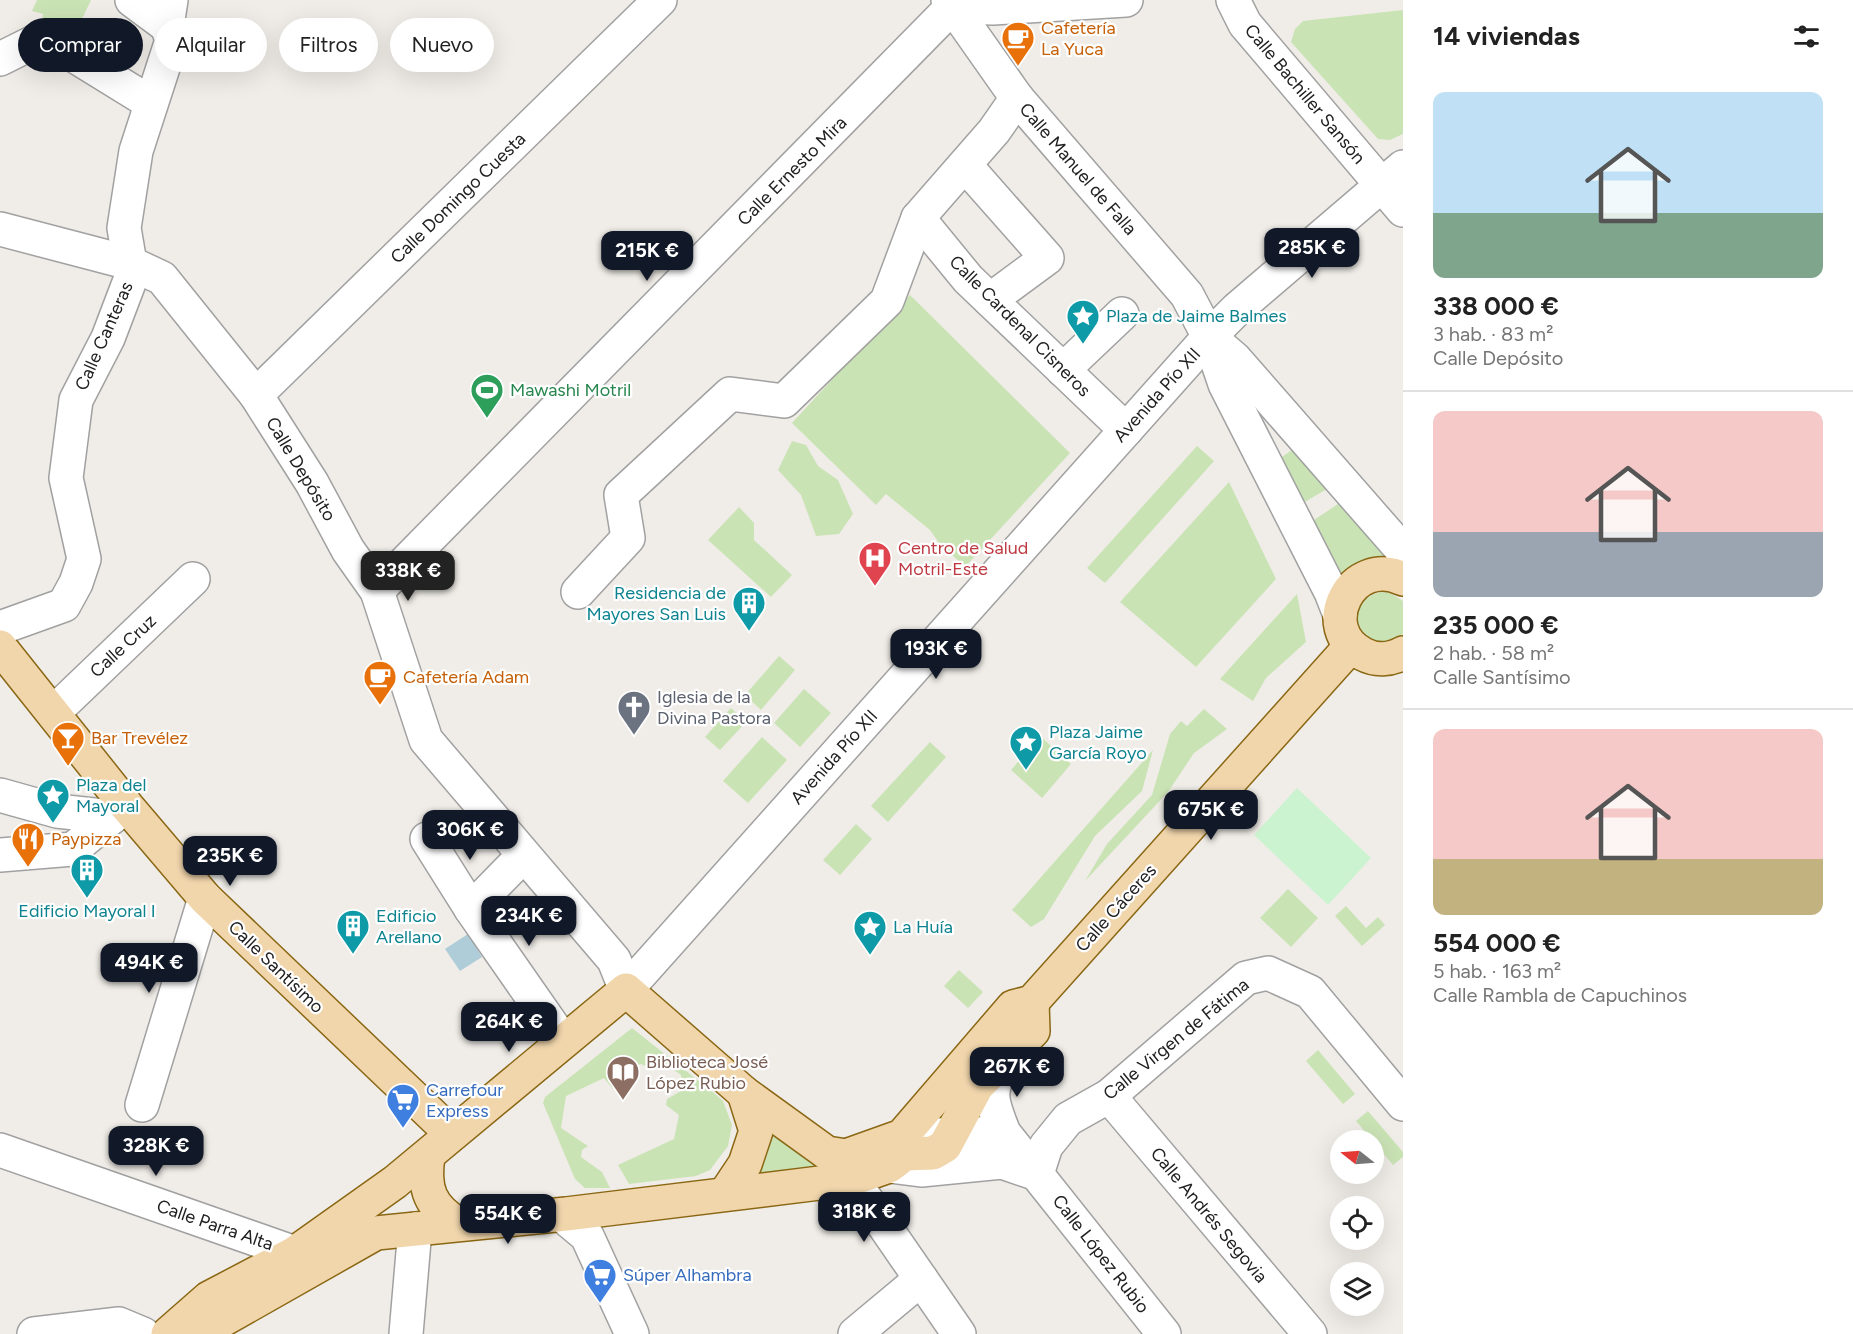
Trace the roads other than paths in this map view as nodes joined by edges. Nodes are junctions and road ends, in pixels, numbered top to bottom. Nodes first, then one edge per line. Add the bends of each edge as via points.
1 (132, 0) edge
2 (660, 0) edge
3 (1126, 0) edge
4 (1233, 0) edge
5 (950, 3) edge
6 (993, 4) edge
7 (169, 13) edge
8 (0, 59) edge
9 (1017, 98) junction
10 (152, 103) junction
11 (965, 165) junction
12 (1392, 176) edge
13 (1403, 210) edge
14 (918, 218) junction
15 (0, 229) edge
16 (130, 264) junction
17 (990, 300) junction
18 (1122, 314) dead end
19 (1209, 337) junction
20 (1063, 370) junction
21 (256, 395) junction
22 (1126, 430) junction
23 (1403, 558) edge
24 (194, 579) dead end
25 (1403, 579) edge
26 (377, 591) junction
27 (578, 592) dead end
28 (1340, 615) junction
29 (0, 628) edge
30 (1351, 646) junction
31 (0, 647) edge
32 (1400, 657) edge
33 (53, 713) junction
34 (0, 795) edge
35 (118, 810) junction
36 (426, 839) dead end
37 (0, 855) edge
38 (524, 856) junction
39 (205, 898) junction
40 (471, 909) junction
41 (626, 990) junction
42 (1032, 1002) junction
43 (563, 1041) junction
44 (1005, 1060) junction
45 (744, 1093) junction
46 (1108, 1096) junction
47 (1403, 1104) edge
48 (142, 1105) dead end
49 (953, 1133) junction
50 (1004, 1133) junction
51 (452, 1134) junction
52 (902, 1136) junction
53 (0, 1150) edge
54 (428, 1156) junction
55 (889, 1166) junction
56 (1037, 1174) junction
57 (852, 1179) junction
58 (725, 1194) junction
59 (569, 1221) dead end
60 (459, 1224) junction
61 (415, 1229) junction
62 (295, 1253) junction
63 (921, 1279) junction
64 (175, 1328) edge
65 (33, 1334) edge
66 (143, 1334) edge
67 (406, 1334) edge
68 (632, 1334) edge
69 (855, 1334) edge
70 (959, 1334) edge
71 (1164, 1334) edge
72 (1310, 1334) edge

1 - 7 street
2 - 21 street, Calle Domingo Cuesta
3 - 6 street
4 - 12 street, Calle Bachiller Sansón via 1245,24
5 - 6 street
5 - 9 street, Calle Manuel de Falla
5 - 26 street, Calle Ernesto Mira
7 - 10 street, Calle Canteras via 172,40
8 - 10 street via 44,37
9 - 11 street
9 - 19 street, Calle Manuel de Falla via 1187,295
10 - 16 street, Calle Canteras via 136,150 124,228
11 - 14 street
11 - 17 street via 1047,258
12 - 13 street, Calle Bachiller Sansón
12 - 19 street, Avenida Pío XII
14 - 17 street, Calle Cardenal Cisneros
14 - 27 street via 887,301 784,401 730,394 621,495 628,538
15 - 16 street, Calle Depósito
16 - 21 street, Calle Depósito via 162,278
16 - 29 street, Calle Canteras via 132,275 108,338 76,400 66,478 84,559 76,583 64,605
17 - 20 street, Calle Cardenal Cisneros
18 - 20 street
19 - 22 street, Avenida Pío XII
19 - 23 street, Calle Manuel de Falla via 1235,359 1402,550
19 - 28 street, Calle Manuel de Falla via 1225,384
20 - 22 street, Calle Cardenal Cisneros
21 - 26 street, Calle Depósito via 312,483 348,550
22 - 41 street, Avenida Pío XII
24 - 33 street, Calle Cruz
25 - 28 main road via 1382,573 1358,582 1348,591
26 - 38 street, Calle Depósito via 426,740
28 - 30 main road via 1342,630
30 - 32 main road via 1370,657
30 - 42 main road, Calle Cáceres
31 - 33 main road, Calle Santísimo
33 - 35 main road, Calle Santísimo
34 - 35 street via 57,811
35 - 37 street via 73,849
35 - 39 main road, Calle Santísimo
36 - 40 street
38 - 40 street
38 - 41 street, Calle Depósito via 614,960
39 - 48 street
39 - 51 main road, Calle Santísimo
40 - 43 street
41 - 43 main road
41 - 45 main road
42 - 44 main road, Calle López Rubio via 1033,1031
42 - 52 main road, Calle Cáceres via 1013,1007
43 - 51 main road
44 - 49 main road, Calle López Rubio via 977,1086
44 - 50 street, Calle López Rubio via 993,1083 991,1101
45 - 52 main road via 827,1152 846,1156
45 - 58 main road via 756,1131 745,1164
46 - 47 street, Calle Virgen de Fátima via 1246,978 1268,973 1310,992
46 - 56 street, Calle Virgen de Fátima via 1068,1119 1046,1146
46 - 72 street, Calle Andrés Segovia
49 - 50 street
49 - 52 street
49 - 55 main road, Calle López Rubio via 945,1146 933,1153 905,1154
50 - 56 street, Calle López Rubio
51 - 54 main road
53 - 62 street, Calle Parra Alta
54 - 60 main road via 425,1177 429,1193 441,1214
54 - 62 main road
55 - 56 street via 921,1170 1002,1162
55 - 57 main road, Calle López Rubio
56 - 71 street, Calle López Rubio
57 - 58 main road, Calle López Rubio
57 - 63 street
58 - 60 main road, Calle López Rubio
59 - 68 street via 587,1236
60 - 61 main road, Calle López Rubio
61 - 64 main road, Calle López Rubio via 376,1233 219,1322
61 - 67 street
62 - 64 main road via 209,1298
63 - 69 street
63 - 70 street
65 - 66 street via 119,1324

